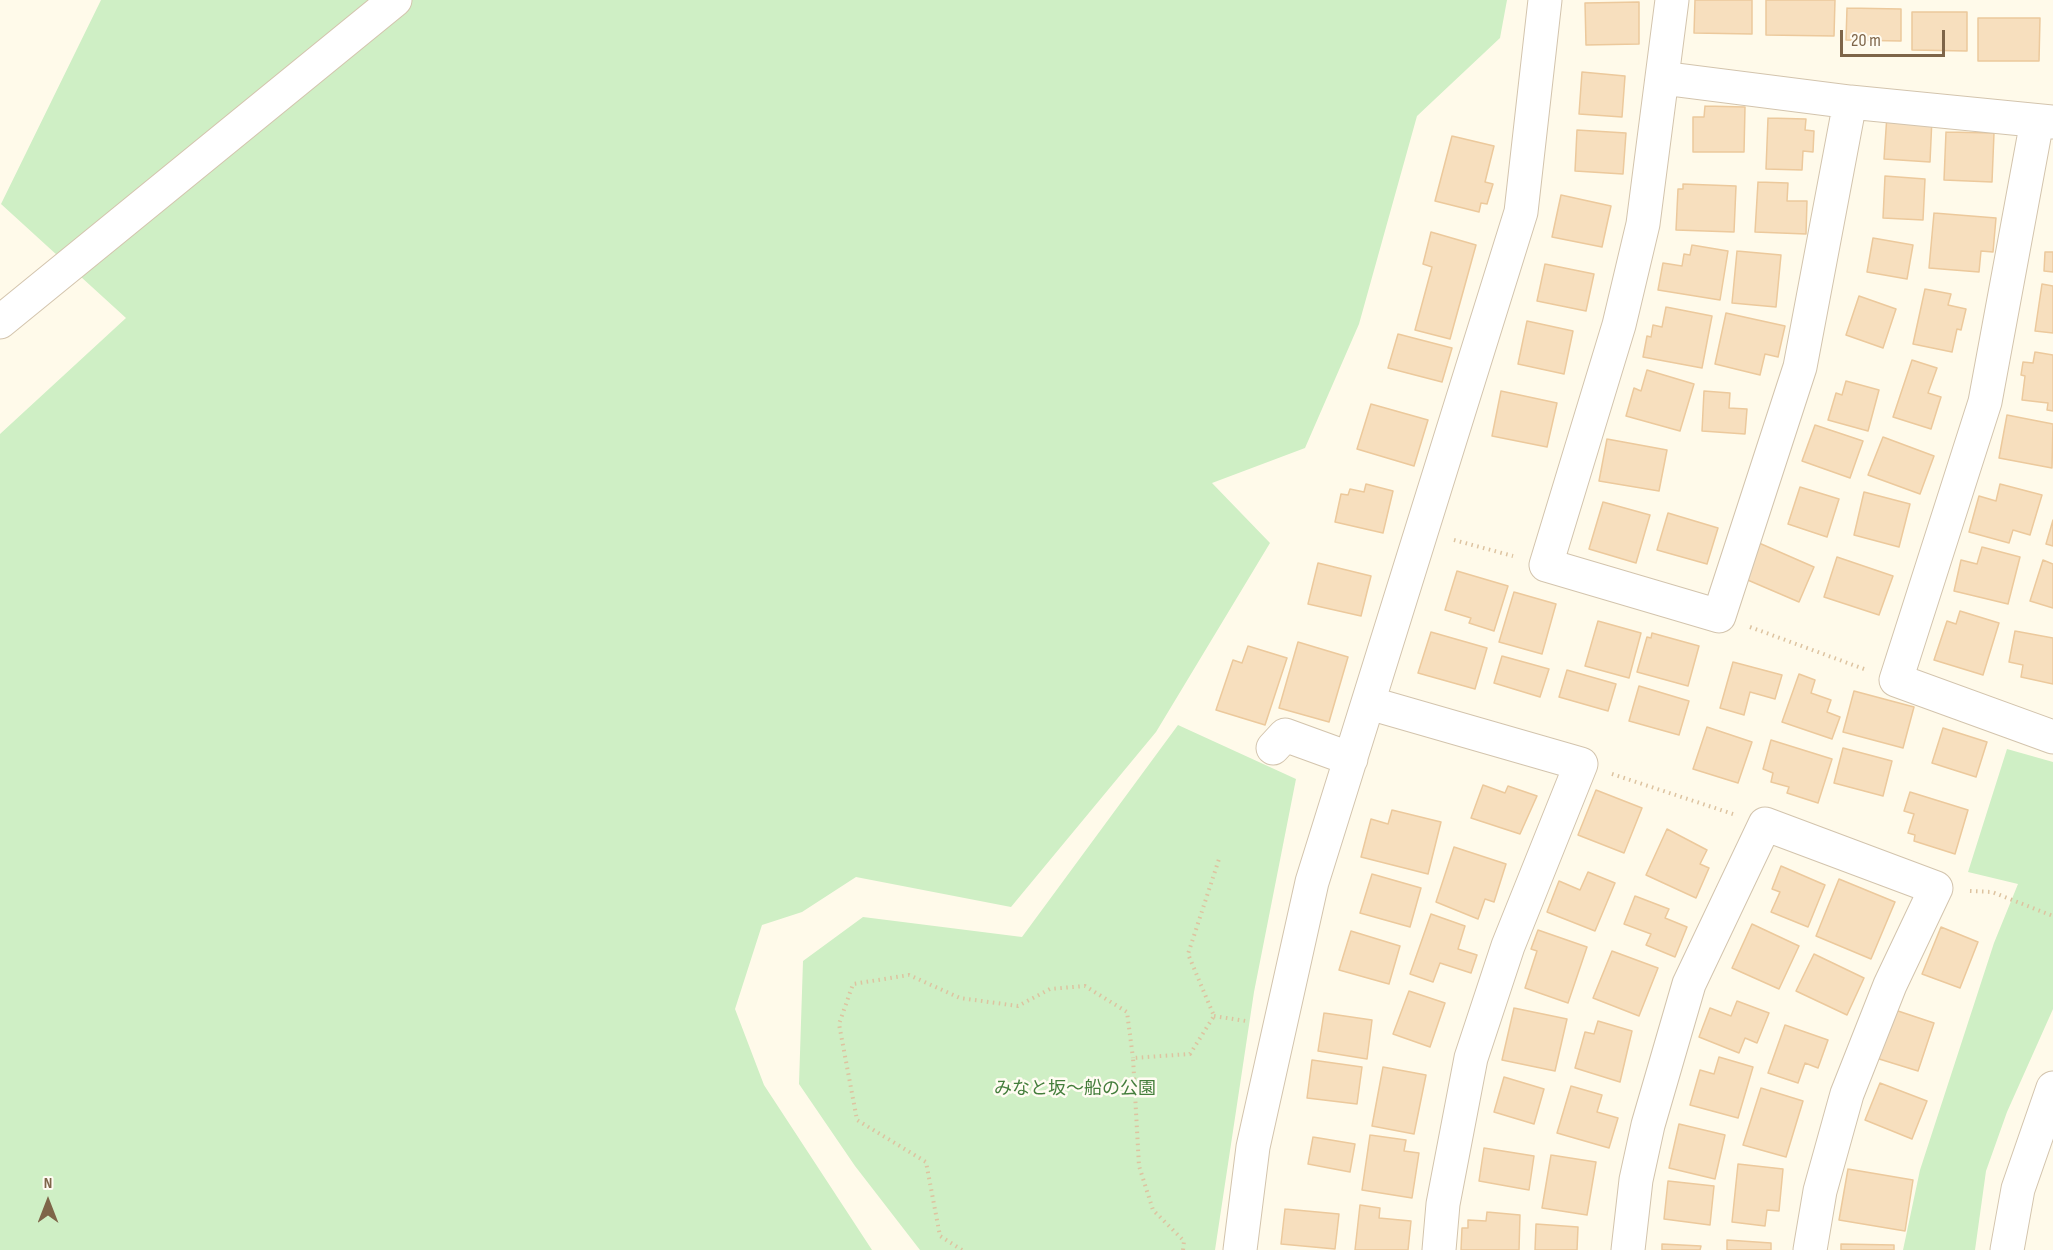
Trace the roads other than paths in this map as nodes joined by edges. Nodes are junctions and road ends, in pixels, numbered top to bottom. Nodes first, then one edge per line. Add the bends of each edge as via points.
1 (394, 0) edge
2 (1545, 0) edge
3 (1672, 0) edge
4 (1662, 78) junction
5 (1850, 102) junction
6 (2045, 121) edge
7 (0, 322) edge
8 (1369, 703) junction
9 (2053, 737) edge
10 (1273, 748) dead end
11 (1351, 759) junction
12 (2053, 1088) edge
13 (1240, 1250) edge
14 (1439, 1250) edge
15 (1628, 1250) edge
16 (1810, 1250) edge
17 (2007, 1250) edge

1 - 7 street
2 - 8 street via 1521,212
3 - 4 street
4 - 5 street
4 - 5 street via 1643,224 1618,325 1546,565 1719,616 1800,366
5 - 6 street
6 - 9 street via 1985,402 1896,680
8 - 11 street
8 - 14 street via 1581,764 1508,946 1471,1058 1443,1204
10 - 11 street via 1285,735
11 - 13 street via 1312,882 1253,1147
12 - 17 street via 2018,1189
15 - 16 street via 1636,1180 1648,1125 1689,984 1765,824 1936,888 1890,985 1847,1094 1820,1191

